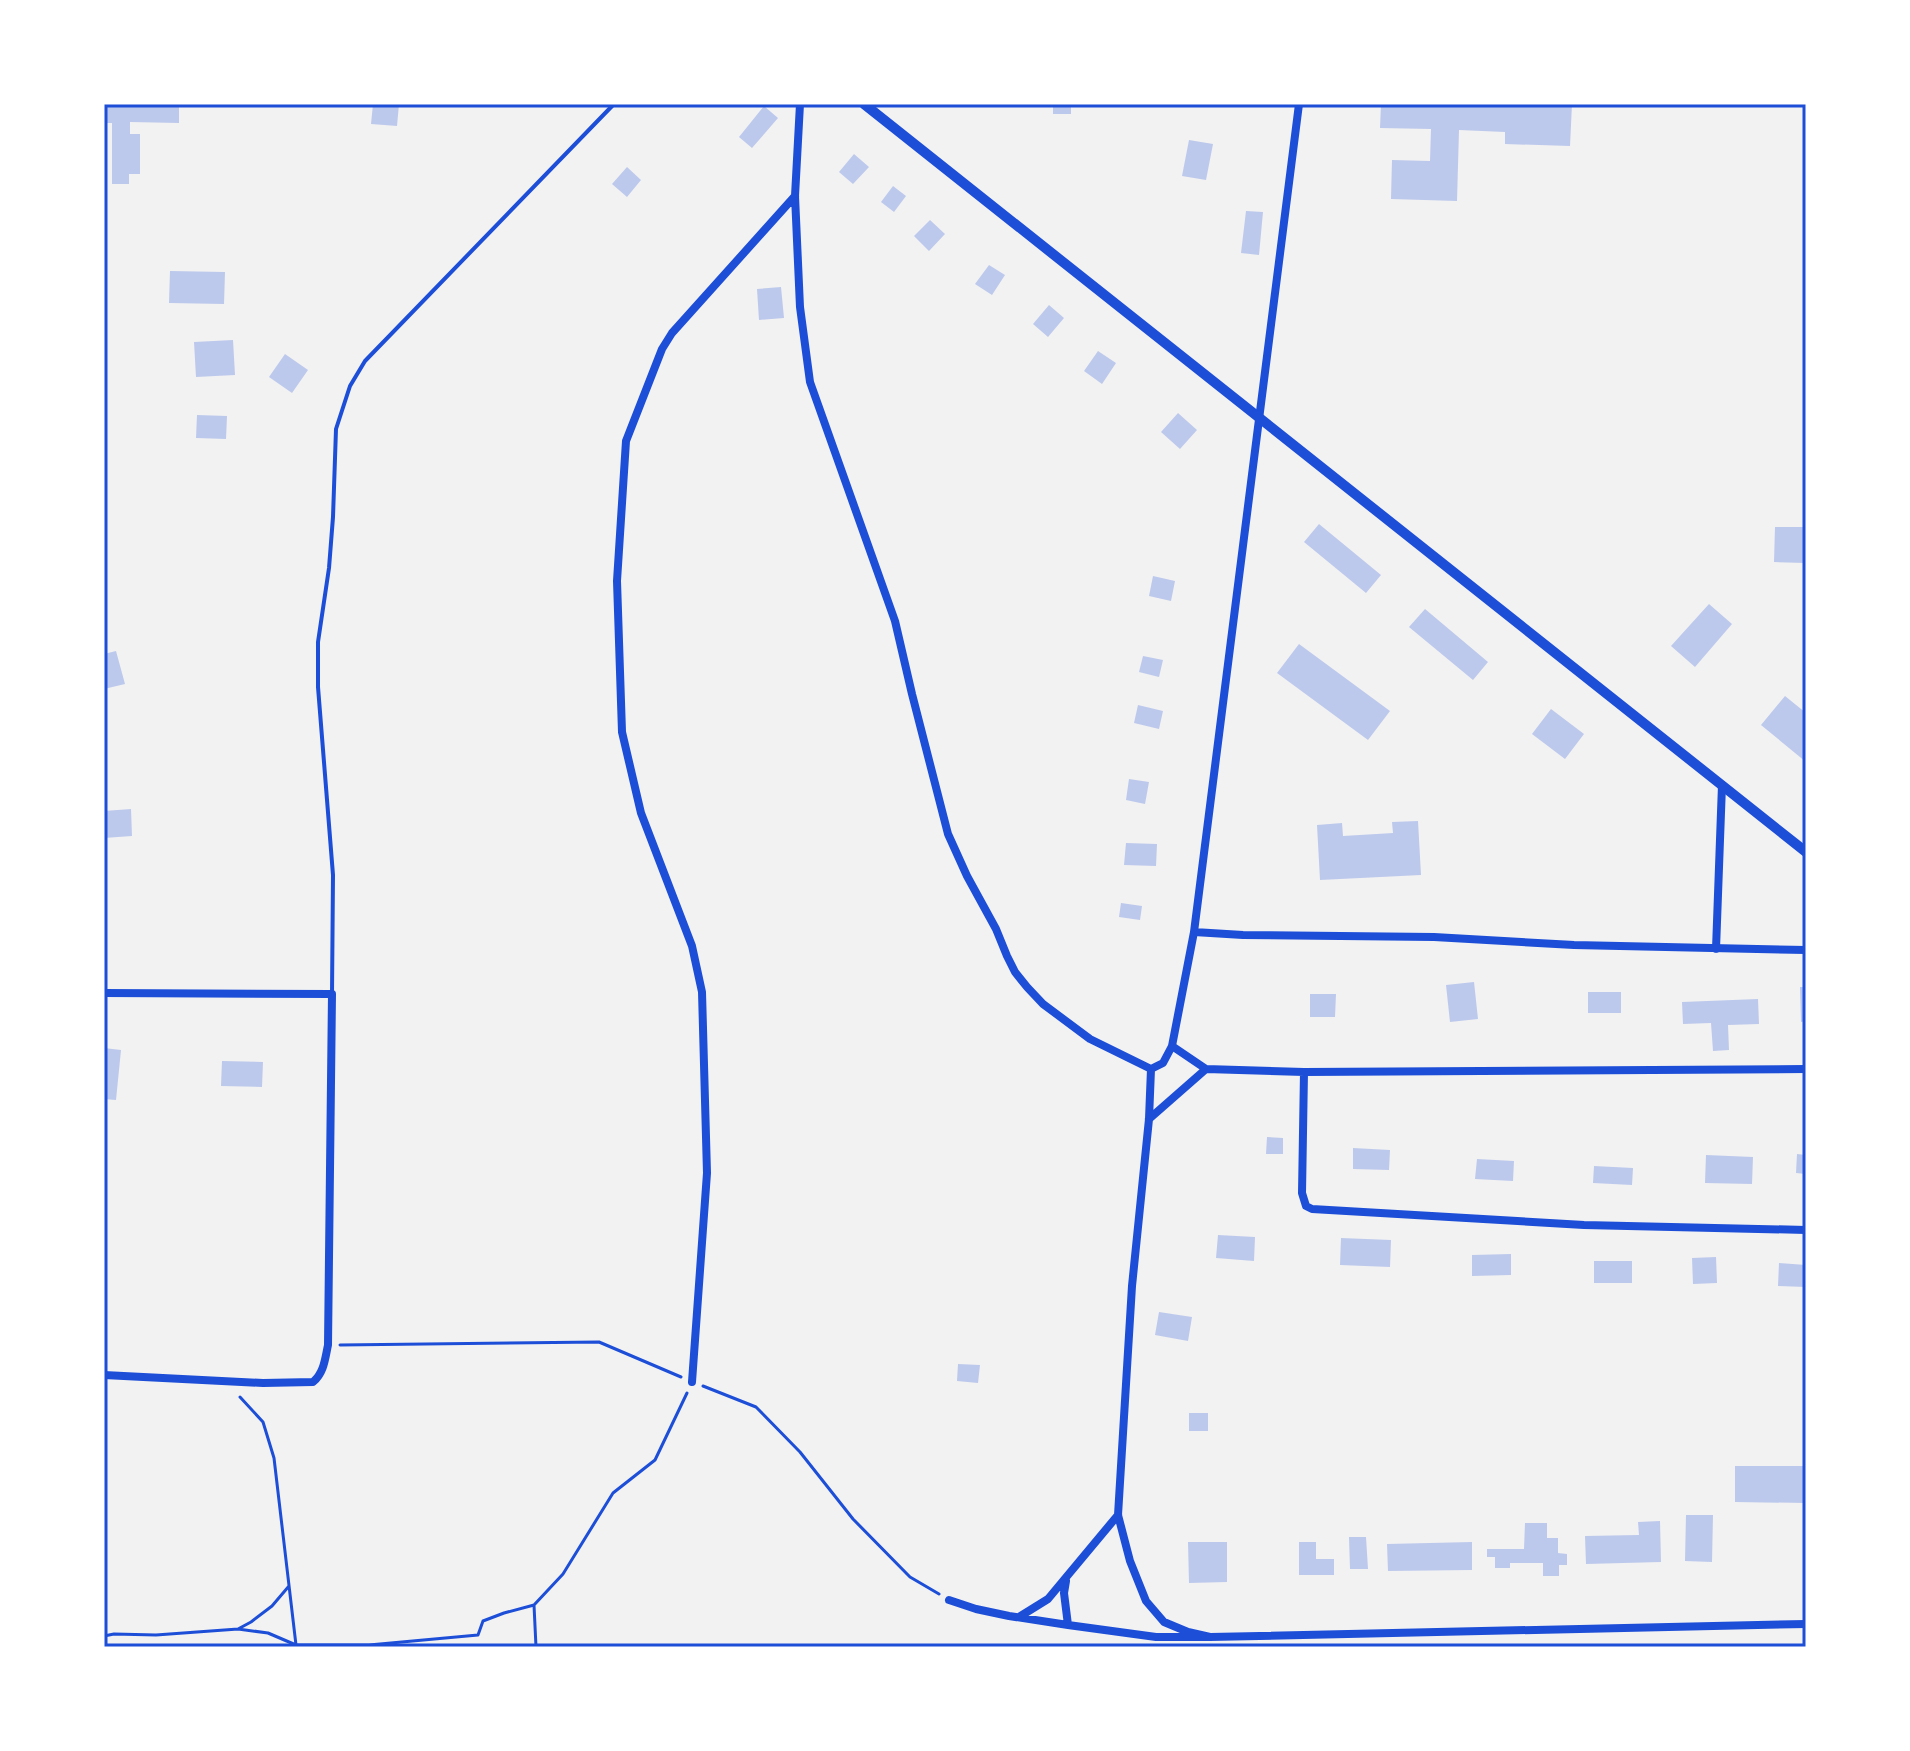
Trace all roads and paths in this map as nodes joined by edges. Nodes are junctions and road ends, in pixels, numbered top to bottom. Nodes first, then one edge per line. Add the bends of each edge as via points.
1 (614, 104) edge
2 (800, 104) edge
3 (864, 104) edge
4 (1299, 104) edge
5 (795, 196) junction
6 (1260, 419) junction
7 (1722, 785) junction
8 (1806, 852) edge
9 (1194, 932) junction
10 (1716, 949) junction
11 (1806, 950) edge
12 (104, 993) edge
13 (332, 994) junction
14 (1172, 1046) junction
15 (1151, 1069) junction
16 (1206, 1069) junction
17 (1806, 1069) edge
18 (1304, 1072) junction
19 (1149, 1119) junction
20 (1806, 1230) edge
21 (328, 1345) junction
22 (104, 1375) edge
23 (222, 1381) junction
24 (692, 1382) junction
25 (1118, 1515) junction
26 (1066, 1580) junction
27 (289, 1586) junction
28 (949, 1600) joint
29 (534, 1605) junction
30 (1019, 1617) junction
31 (1806, 1624) edge
32 (1068, 1625) junction
33 (238, 1629) junction
34 (104, 1636) edge
35 (1210, 1637) junction
36 (296, 1646) edge
37 (536, 1647) edge

1 - 13 lane via 365,361 336,429 331,543 318,642 333,875
2 - 5 street
3 - 6 street
4 - 6 street
5 - 15 street via 810,382 895,621 948,834 1027,987 1090,1039
5 - 24 street via 672,333 626,441 617,581 622,732 641,813 692,946 702,992 707,1173
6 - 7 street
6 - 9 street
7 - 8 street
7 - 10 street
9 - 10 street
9 - 14 street
10 - 11 street
12 - 13 street
13 - 21 street
14 - 15 street via 1163,1063
14 - 16 street
15 - 19 street
16 - 18 street
16 - 19 street
17 - 18 street
18 - 20 street via 1302,1193 1312,1209 1584,1225
19 - 25 street
21 - 23 street via 313,1382
21 - 24 path via 599,1342
22 - 23 street
23 - 27 path via 263,1422 274,1458
24 - 28 path via 756,1407 910,1577
24 - 29 path via 655,1460 613,1493 563,1574
25 - 26 street
25 - 35 street via 1146,1601 1164,1622
26 - 30 street
26 - 32 street
27 - 33 path via 272,1606
27 - 36 path
28 - 30 street
29 - 36 path via 483,1621 478,1635
29 - 37 path
30 - 32 street
31 - 35 street
32 - 35 street via 1156,1637
33 - 34 path
33 - 36 path via 268,1633

